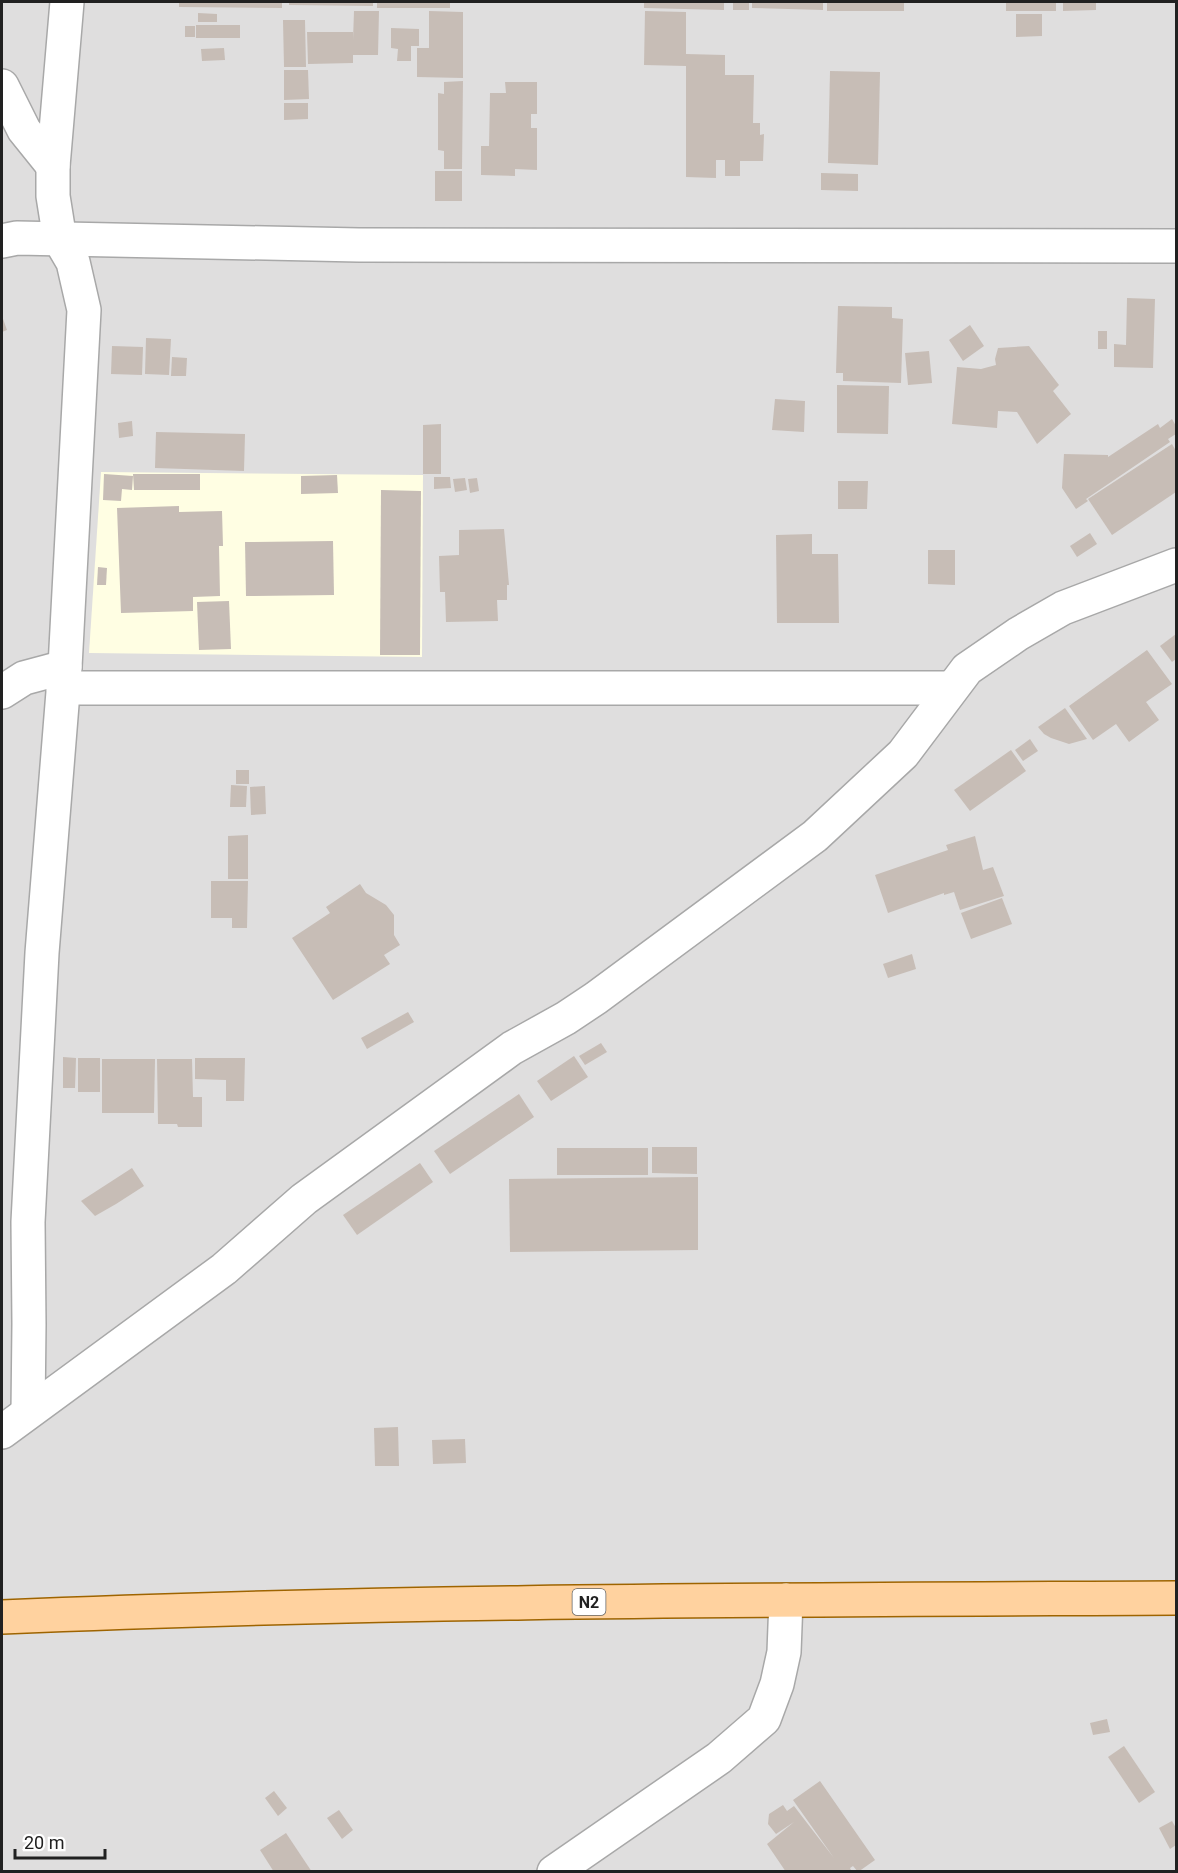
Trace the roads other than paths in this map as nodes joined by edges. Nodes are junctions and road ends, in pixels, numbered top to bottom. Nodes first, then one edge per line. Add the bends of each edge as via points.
1 (67, 2) edge
2 (2, 86) edge
3 (52, 166) junction
4 (60, 240) junction
5 (2, 241) edge
6 (1176, 246) edge
7 (1176, 565) edge
8 (64, 677) junction
9 (952, 688) junction
10 (2, 692) edge
11 (28, 1413) junction
12 (2, 1432) edge
13 (1176, 1598) edge
14 (786, 1600) junction
15 (2, 1617) edge
16 (554, 1872) edge

1 - 3 street
2 - 3 street via 24,130
3 - 4 street
4 - 5 street
4 - 6 street via 359,245
4 - 8 street via 73,262 84,310
7 - 9 street via 1063,608 967,669
8 - 9 street
8 - 10 street via 24,678
8 - 11 street via 42,953 28,1222
9 - 11 street via 903,754 815,836 596,998 512,1048 304,1198 224,1269
11 - 12 street
13 - 14 main road, N2
14 - 15 main road, N2 via 350,1605
14 - 16 street via 784,1652 764,1719 719,1758

